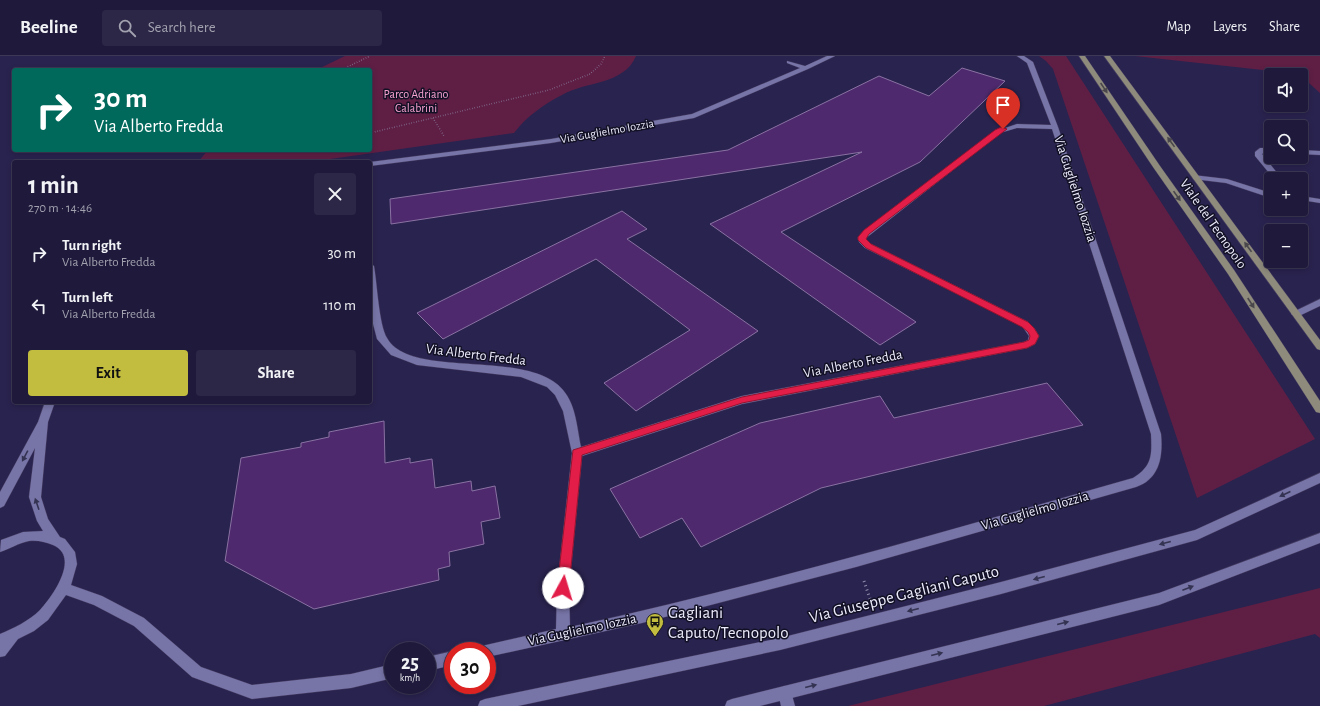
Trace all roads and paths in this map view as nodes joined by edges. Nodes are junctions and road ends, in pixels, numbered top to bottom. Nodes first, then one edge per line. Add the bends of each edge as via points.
1 (370, 56) edge
2 (605, 56) edge
3 (832, 56) edge
4 (1020, 56) edge
5 (1082, 56) edge
6 (1107, 56) edge
7 (789, 62) dead end
8 (344, 68) edge
9 (806, 68) junction
10 (433, 118) junction
11 (1055, 127) junction
12 (372, 133) edge
13 (444, 136) dead end
14 (1264, 150) edge
15 (1308, 152) edge
16 (1320, 153) edge
17 (1264, 162) edge
18 (372, 164) edge
19 (1266, 164) edge
20 (1272, 172) edge
21 (1196, 177) junction
22 (1264, 194) edge
23 (1308, 199) edge
24 (1320, 201) edge
25 (372, 281) edge
26 (1320, 302) edge
27 (1296, 314) junction
28 (1320, 347) edge
29 (49, 404) edge
30 (1320, 409) edge
31 (43, 422) junction
32 (577, 453) junction
33 (1320, 478) edge
34 (0, 503) edge
35 (1320, 538) edge
36 (55, 539) junction
37 (0, 547) edge
38 (64, 588) junction
39 (15, 634) junction
40 (563, 634) junction
41 (0, 640) edge
42 (496, 649) edge
43 (0, 651) edge
44 (384, 673) edge
45 (786, 699) edge
46 (485, 706) edge
47 (732, 706) edge

1 - 8 path
2 - 10 path via 601,64 590,74 573,82 550,90
3 - 9 street, Via Guglielmo Iozzia
4 - 11 street, Via Guglielmo Iozzia via 1030,62
5 -> 30 main road, Viale del Tecnopolo via 1231,272
21 -> 6 main road, Viale del Tecnopolo
7 - 9 street
9 - 18 street, Via Guglielmo Iozzia via 694,116 551,141
10 - 12 path
10 - 13 path
11 - 32 street, Via Alberto Fredda via 1017,126 998,132 862,237 868,246 1025,324 1034,336 1032,342 742,400
11 - 40 street, Via Guglielmo Iozzia via 1156,434 1154,467 1136,482 856,562 642,617
14 - 17 street via 1258,154
15 - 16 street
19 - 20 street
21 - 22 street via 1227,181
27 -> 21 main road, Viale del Tecnopolo
23 - 24 street
25 - 32 street, Via Alberto Fredda via 382,339 394,353 417,362 521,373 549,383 566,401
26 - 27 street
27 - 28 main road, Viale del Tecnopolo
29 - 31 street
31 -> 34 street
36 -> 31 street via 43,521 35,497
32 - 40 street via 563,588
33 -> 46 street, Via Giuseppe Gagliani Caputo via 1182,539 780,644
45 -> 35 street via 1159,599
36 - 37 street via 32,536
36 - 38 street via 65,544 71,556 70,574
38 - 39 street via 39,620
38 - 44 street via 98,600 140,622 197,672 252,692 351,681
39 - 41 street
39 - 43 street
40 - 42 street, Via Guglielmo Iozzia
45 - 47 street

